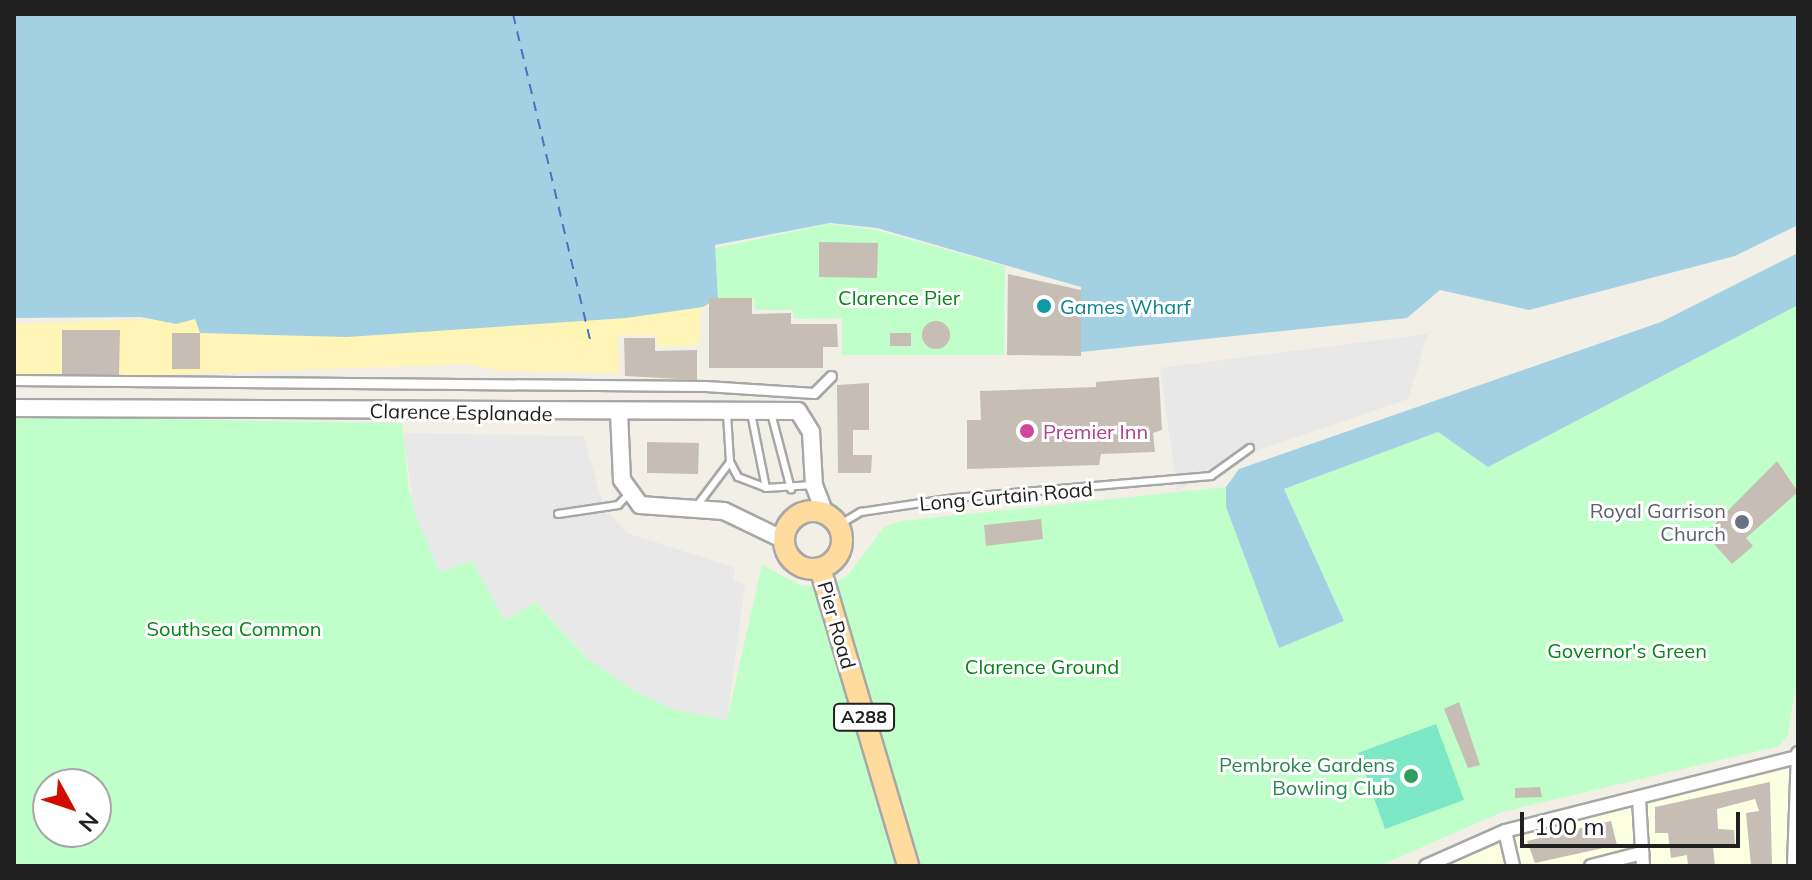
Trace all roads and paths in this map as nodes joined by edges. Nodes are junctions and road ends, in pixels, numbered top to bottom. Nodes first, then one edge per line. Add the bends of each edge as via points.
1 (831, 376) dead end
2 (14, 380) edge
3 (14, 408) edge
4 (727, 410) junction
5 (750, 410) junction
6 (770, 410) junction
7 (619, 412) junction
8 (1250, 448) dead end
9 (730, 462) junction
10 (814, 485) junction
11 (766, 488) junction
12 (791, 489) junction
13 (629, 494) junction
14 (693, 510) junction
15 (558, 514) dead end
16 (832, 519) junction
17 (784, 540) junction
18 (820, 568) junction
19 (1798, 755) edge
20 (1639, 799) junction
21 (1797, 830) edge
22 (1505, 831) junction
23 (1642, 860) edge
24 (908, 866) edge
25 (1426, 866) edge
26 (1513, 866) edge
27 (1591, 866) edge
28 (1794, 866) edge

1 - 2 street via 814,393 705,386
3 - 7 street, Clarence Esplanade
4 - 5 street, Clarence Esplanade
4 - 7 street, Clarence Esplanade
4 - 9 lane
5 - 6 street, Clarence Esplanade
5 - 11 lane
6 - 10 street, Clarence Esplanade via 807,418
6 - 12 lane
7 - 13 street via 622,480
8 - 16 lane, Long Curtain Road via 1211,476 955,498
9 - 11 lane via 749,486
9 - 14 lane
10 - 12 lane
10 - 16 street, Clarence Esplanade
11 - 12 lane
13 - 14 street via 654,510
13 - 15 lane via 618,505
14 - 17 street via 753,521
16 - 17 main road via 797,515
16 - 18 main road via 840,551
17 - 18 main road via 795,563
18 - 24 main road, Pier Road / A288
19 - 20 street
19 - 21 street
20 - 22 street
20 - 23 street
21 - 28 street
22 - 25 street
22 - 26 street
23 - 27 street

